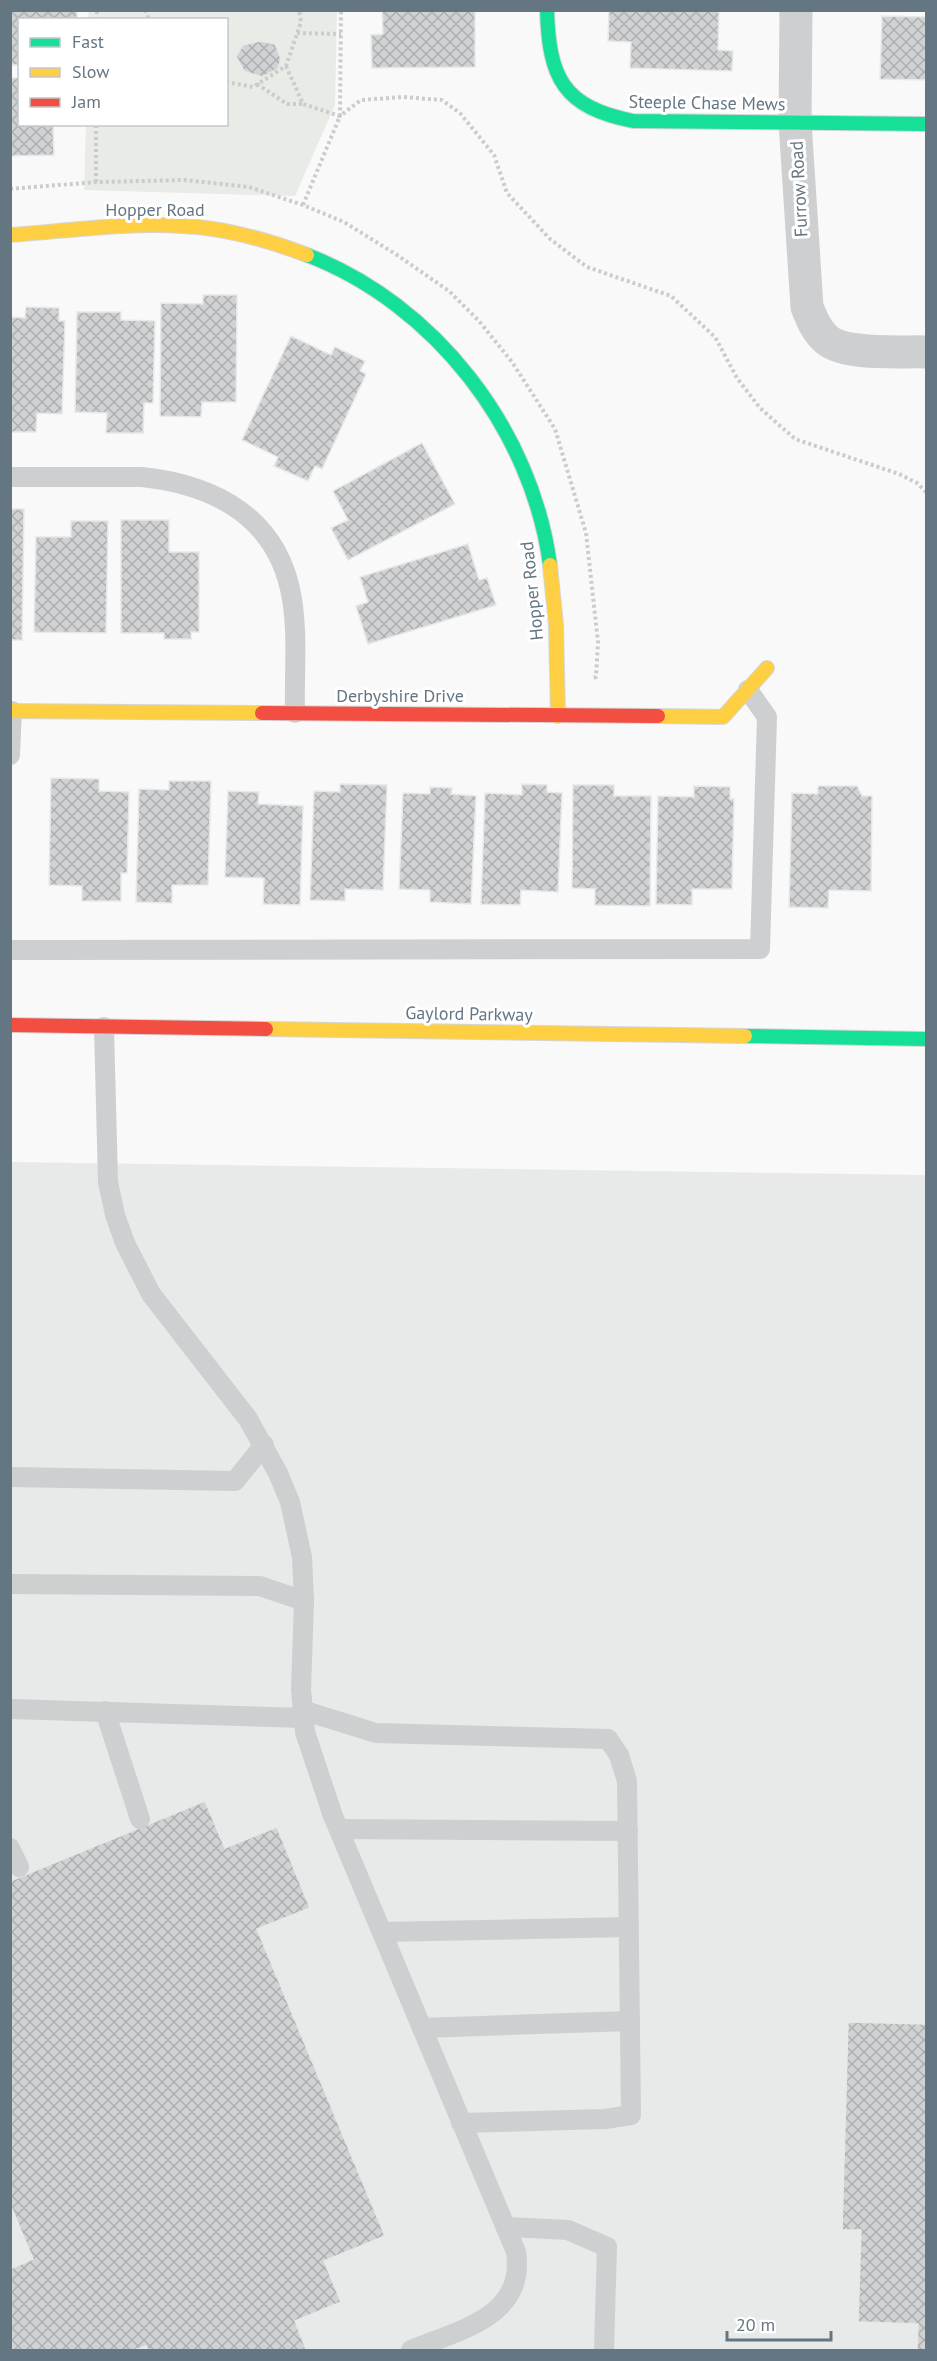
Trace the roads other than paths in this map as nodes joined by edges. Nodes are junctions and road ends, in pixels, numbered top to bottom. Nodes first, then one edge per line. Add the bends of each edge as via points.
1 (547, 10) edge
2 (796, 10) edge
3 (795, 122) junction
4 (927, 124) edge
5 (10, 235) edge
6 (927, 352) edge
7 (10, 477) edge
8 (767, 668) dead end
9 (748, 690) junction
10 (11, 711) edge
11 (295, 713) junction
12 (558, 716) junction
13 (10, 755) edge
14 (10, 950) edge
15 (10, 1025) edge
16 (104, 1027) junction
17 (927, 1039) edge
18 (264, 1445) junction
19 (10, 1477) edge
20 (10, 1584) edge
21 (304, 1600) junction
22 (10, 1709) edge
23 (105, 1712) junction
24 (302, 1714) junction
25 (140, 1819) dead end
26 (339, 1829) junction
27 (628, 1830) junction
28 (10, 1848) edge
29 (19, 1867) dead end
30 (629, 1926) junction
31 (382, 1932) junction
32 (630, 2021) junction
33 (422, 2028) junction
34 (461, 2123) junction
35 (507, 2227) junction
36 (411, 2350) edge
37 (604, 2350) edge

1 - 3 street, Steeple Chase Mews via 547,44 554,69 575,99 597,113 633,121
2 - 3 street, Furrow Road
3 - 4 street, Steeple Chase Mews
3 - 6 street, Furrow Road via 804,285 807,307 817,330 828,341 847,350
5 - 12 street, Hopper Road via 141,225 242,233 286,245 348,272 422,325 482,392 511,440 529,481 551,568
7 - 11 lane via 163,479 213,493 241,510 277,553 286,575 294,615
8 - 9 street, Derbyshire Drive
9 - 12 street, Derbyshire Drive via 723,717
9 - 14 lane via 767,717 760,949
10 - 11 street, Derbyshire Drive
10 - 13 lane
11 - 12 street, Derbyshire Drive
15 - 16 street, Gaylord Parkway
16 - 17 street, Gaylord Parkway
16 - 18 lane via 108,1182 125,1243 152,1293
18 - 19 lane via 235,1481
18 - 21 lane via 298,1530
20 - 21 lane via 260,1586
21 - 24 lane
22 - 23 lane
23 - 24 lane
23 - 25 lane
24 - 26 lane
24 - 27 lane via 376,1733 608,1739 619,1755 627,1781
26 - 27 lane
26 - 31 lane
27 - 30 lane
28 - 29 lane
30 - 31 lane
30 - 32 lane
31 - 33 lane
32 - 33 lane
32 - 34 lane via 631,2115
33 - 34 lane
34 - 35 lane
35 - 36 lane via 518,2267 516,2284 508,2299 494,2314
35 - 37 lane via 568,2230 607,2247

